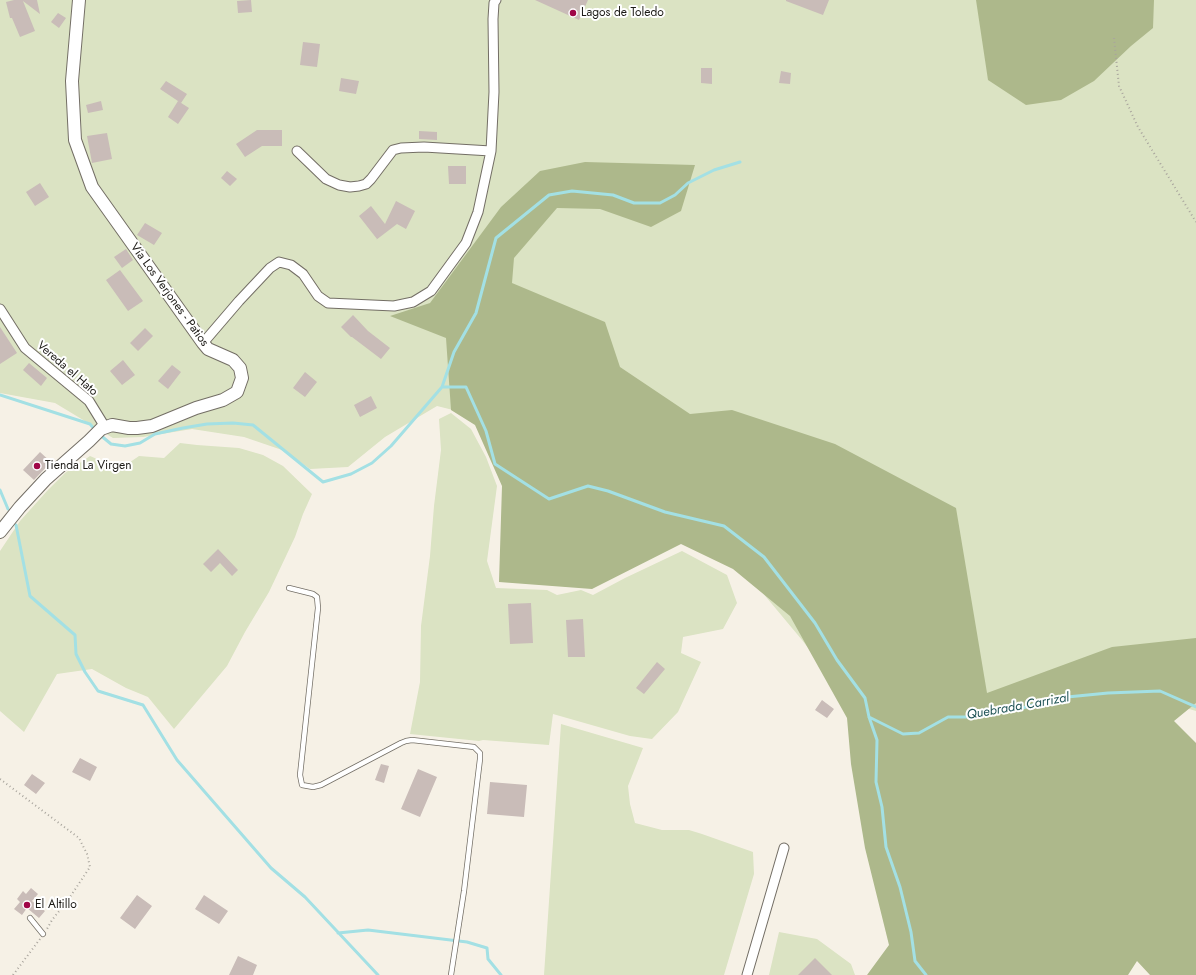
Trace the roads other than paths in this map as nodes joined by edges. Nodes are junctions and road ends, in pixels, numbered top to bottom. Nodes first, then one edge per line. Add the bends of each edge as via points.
1 (80, 0) edge
2 (496, 0) edge
3 (297, 151) dead end
4 (491, 151) junction
5 (0, 310) edge
6 (203, 344) junction
7 (100, 431) junction
8 (0, 532) edge
9 (289, 588) dead end
10 (784, 848) dead end
11 (30, 918) dead end
12 (43, 934) road end
13 (452, 975) edge
14 (747, 975) edge

1 - 6 street, Vía Los Verjones - Patios via 72,81 75,140 92,187
2 - 4 street via 493,18 494,92
3 - 4 street via 326,179 350,187 366,184 393,150 424,147
4 - 6 street via 478,212 466,243 431,292 413,302 394,306 328,303 318,296 303,274 291,265 280,262 264,274
5 - 7 street, Vereda el Hato via 25,348 89,401
6 - 7 street, Vía Los Verjones - Patios via 208,349 233,360 240,368 242,378 237,392 224,400 152,426 128,428 112,425
7 - 8 street via 46,479
9 - 13 lane via 313,594 317,597 318,608 300,775 302,785 321,785 406,741 474,747 480,753
10 - 14 street
11 - 12 lane

